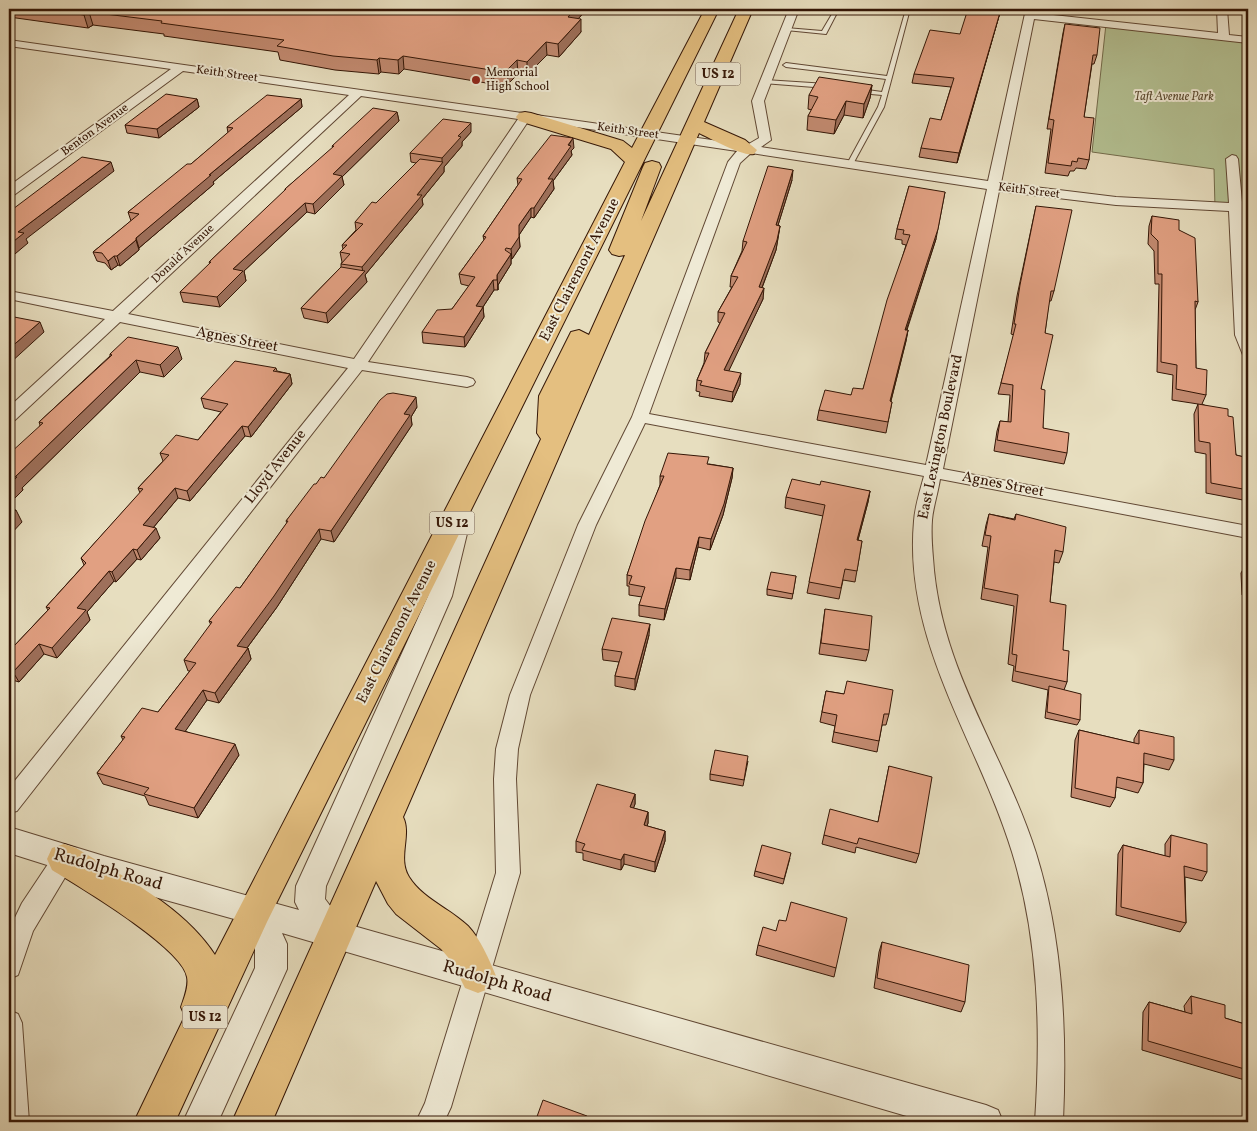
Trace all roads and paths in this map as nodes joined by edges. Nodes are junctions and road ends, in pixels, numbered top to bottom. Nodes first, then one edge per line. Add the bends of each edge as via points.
1 (712, 9) edge
2 (746, 9) edge
3 (794, 9) edge
4 (837, 9) edge
5 (908, 9) edge
6 (1222, 9) edge
7 (1031, 12) edge
8 (786, 29) junction
9 (1224, 37) junction
10 (1248, 40) edge
11 (696, 41) junction
12 (9, 43) edge
13 (786, 65) dead end
14 (180, 68) junction
15 (888, 78) junction
16 (765, 82) junction
17 (838, 88) edge
18 (857, 90) edge
19 (358, 93) junction
20 (884, 94) junction
21 (525, 117) junction
22 (692, 133) junction
23 (648, 134) junction
24 (748, 150) junction
25 (1232, 159) dead end
26 (635, 163) junction
27 (850, 164) junction
28 (994, 186) junction
29 (9, 192) edge
30 (1242, 206) edge
31 (1245, 283) edge
32 (9, 295) edge
33 (117, 316) junction
34 (1248, 352) edge
35 (358, 365) junction
36 (467, 382) dead end
37 (9, 416) edge
38 (640, 416) junction
39 (548, 452) junction
40 (932, 472) junction
41 (464, 499) junction
42 (1248, 532) edge
43 (394, 796) junction
44 (9, 804) edge
45 (9, 840) edge
46 (64, 860) junction
47 (255, 912) junction
48 (333, 934) junction
49 (9, 967) edge
50 (478, 976) junction
51 (9, 1023) edge
52 (182, 1065) junction
53 (15, 1122) edge
54 (154, 1122) edge
55 (200, 1122) edge
56 (252, 1122) edge
57 (430, 1122) edge
58 (986, 1122) edge
59 (1049, 1122) edge

1 - 11 main road, East Clairemont Avenue / US 12
2 - 22 main road, US 12
3 - 8 street
4 - 8 lane via 824,33
5 - 15 lane
6 - 9 street
7 - 9 street
7 - 28 street, East Lexington Boulevard
8 - 16 street
9 - 10 street
11 - 22 main road via 696,60 668,127
11 - 23 main road, East Clairemont Avenue / US 12
12 - 14 street, Keith Street
13 - 15 lane
14 - 19 street, Keith Street
14 - 29 street, Benton Avenue
15 - 20 lane
16 - 17 lane
16 - 24 street via 757,105 765,140
18 - 20 lane
19 - 21 street, Keith Street
19 - 33 street, Donald Avenue
20 - 27 lane via 881,107
21 - 23 street, Keith Street
21 - 26 main road via 617,146 626,151
21 - 35 street, Lloyd Avenue
22 - 23 street, Keith Street
22 - 24 main road via 739,144
22 - 39 main road, US 12
23 - 26 main road, East Clairemont Avenue / US 12
23 - 39 main road via 661,145 638,198 630,228 551,396
24 - 27 street, Keith Street
24 - 38 street via 734,162
25 - 30 street
26 - 41 main road, East Clairemont Avenue / US 12
27 - 28 street, Keith Street
28 - 30 street, Keith Street via 1116,201
28 - 40 street, East Lexington Boulevard
30 - 31 street
31 - 34 street via 1243,335
32 - 33 street, Agnes Street
33 - 35 street, Agnes Street
33 - 37 street, Donald Avenue
35 - 36 street, Agnes Street
35 - 44 street, Lloyd Avenue
38 - 40 street, Agnes Street
38 - 50 street via 587,525 520,695 507,749 508,873
39 - 43 main road, US 12
40 - 42 street, Agnes Street
40 - 59 street, East Lexington Boulevard via 923,520 930,612 945,663 1012,816 1028,865 1047,966 1051,1024
41 - 47 main road, East Clairemont Avenue / US 12
41 - 48 street via 440,596 311,886 310,902
43 - 48 main road, US 12
43 - 50 main road via 386,864 392,882 418,911 455,938
45 - 46 street, Rudolph Road
46 - 47 street, Rudolph Road
46 - 49 street via 26,918
46 - 52 main road via 144,908 191,949 206,972 205,991
47 - 48 street, Rudolph Road
47 - 52 main road, East Clairemont Avenue / US 12
47 - 55 street via 271,944 271,969
48 - 50 street, Rudolph Road
48 - 56 main road, US 12
50 - 57 street
50 - 58 street, Rudolph Road
51 - 53 street
52 - 54 main road, East Clairemont Avenue / US 12

